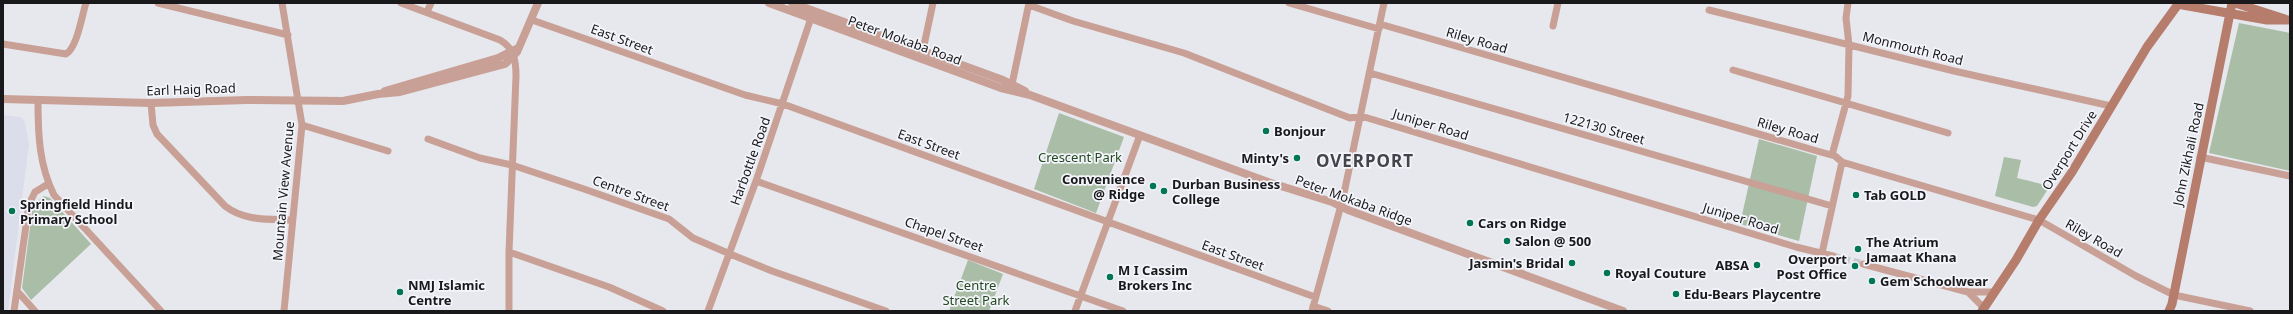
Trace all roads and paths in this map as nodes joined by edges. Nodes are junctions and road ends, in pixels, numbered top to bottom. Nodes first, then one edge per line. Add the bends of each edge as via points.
1 (86, 3) edge
2 (158, 3) edge
3 (282, 3) edge
4 (401, 3) edge
5 (431, 3) edge
6 (538, 3) edge
7 (769, 3) edge
8 (792, 3) edge
9 (933, 3) edge
10 (1288, 3) edge
11 (1384, 3) edge
12 (1558, 3) edge
13 (1848, 3) edge
14 (2175, 3) edge
15 (2234, 3) edge
16 (1029, 4) edge
17 (1709, 10) dead end
18 (427, 12) junction
19 (2231, 14) junction
20 (811, 18) junction
21 (532, 20) junction
22 (2289, 20) edge
23 (1379, 26) junction
24 (1554, 26) dead end
25 (869, 30) junction
26 (288, 36) junction
27 (867, 39) junction
28 (3, 44) edge
29 (1849, 45) junction
30 (923, 50) junction
31 (513, 54) junction
32 (1733, 70) dead end
33 (1370, 73) junction
34 (1012, 87) junction
35 (3, 100) edge
36 (38, 101) junction
37 (298, 101) junction
38 (151, 103) junction
39 (783, 104) junction
40 (1847, 104) junction
41 (2111, 106) junction
42 (1361, 116) junction
43 (302, 125) junction
44 (1948, 133) dead end
45 (1140, 135) junction
46 (428, 139) dead end
47 (388, 151) dead end
48 (1832, 155) junction
49 (2200, 157) junction
50 (1842, 162) junction
51 (512, 164) junction
52 (2290, 176) edge
53 (756, 181) junction
54 (48, 184) junction
55 (1832, 206) junction
56 (1340, 207) junction
57 (292, 220) junction
58 (2039, 220) junction
59 (1108, 222) junction
60 (509, 252) junction
61 (1822, 253) junction
62 (730, 254) junction
63 (1833, 256) tunnel mouth
64 (1864, 264) tunnel mouth
65 (17, 291) junction
66 (1968, 292) junction
67 (1994, 292) junction
68 (1081, 296) junction
69 (1315, 297) junction
70 (2171, 305) edge
71 (1312, 308) edge
72 (1984, 310) edge
73 (14, 311) edge
74 (35, 311) edge
75 (161, 311) edge
76 (284, 311) edge
77 (510, 311) edge
78 (663, 311) edge
79 (708, 311) edge
80 (886, 311) edge
81 (1075, 311) edge
82 (1123, 311) edge
83 (1328, 311) edge
84 (1623, 311) edge
85 (2250, 311) edge

1 - 28 street via 74,44 66,54
2 - 26 street
3 - 26 street, Mountain View Avenue
4 - 18 street
5 - 18 street
6 - 21 street, Earl Haig Road
7 - 20 street, Peter Mokaba Road
8 - 25 street, Peter Mokaba Road
9 - 30 street
10 - 23 street, Riley Road
11 - 23 street
12 - 24 street
13 - 29 street via 1846,18
14 - 19 main road
14 - 41 main road, Overport Drive
15 - 19 main road, John Zikhali Road
15 - 22 main road
16 - 34 street
16 - 42 street, Juniper Road via 1073,21 1184,53 1346,116
17 - 29 street, Monmouth Road
18 - 31 street via 500,40
19 - 22 main road via 2267,20
19 - 49 main road, John Zikhali Road
20 - 27 street, Peter Mokaba Road
20 - 39 street, Harbottle Road
21 - 31 street, Earl Haig Road via 520,46
21 - 39 street, East Street via 715,85
23 - 33 street
23 - 48 street, Riley Road
25 - 27 street
25 - 30 street, Peter Mokaba Road
26 - 37 street, Mountain View Avenue
27 - 34 street, Peter Mokaba Road
29 - 40 street
29 - 41 street, Monmouth Road
30 - 34 street, Peter Mokaba Road
31 - 37 street, Earl Haig Road via 505,64 495,68 400,92 343,101
31 - 51 street via 516,72
32 - 40 street
33 - 42 street
33 - 55 street, 122130 Street
34 - 45 street, Peter Mokaba Ridge
35 - 36 street, Earl Haig Road
36 - 38 street, Earl Haig Road
36 - 54 street via 40,156
37 - 38 street, Earl Haig Road
37 - 43 street, Mountain View Avenue
38 - 57 street via 153,125 157,134 225,206 249,218
39 - 53 street, Harbottle Road
39 - 59 street, East Street
40 - 44 street
40 - 48 street
41 - 58 main road, Overport Drive via 2072,172
42 - 56 street
42 - 61 street, Juniper Road
43 - 47 street
43 - 57 street, Mountain View Avenue
45 - 56 street, Peter Mokaba Ridge
45 - 59 street
46 - 51 street, Centre Street via 480,158
48 - 50 street, Riley Road
49 - 52 street
49 - 70 main road, John Zikhali Road
50 - 55 street
50 - 58 street, Riley Road
51 - 60 street
51 - 62 street, Centre Street via 669,219 693,238
53 - 62 street, Harbottle Road
53 - 68 street, Chapel Street
54 - 65 street via 36,192 29,204
54 - 75 street via 74,219
55 - 61 street
56 - 69 street
56 - 84 street, Peter Mokaba Ridge
57 - 76 street, Mountain View Avenue
58 - 67 main road, Overport Drive
58 - 70 street, Riley Road via 2143,280
59 - 68 street
59 - 69 street, East Street
60 - 77 street
60 - 78 street via 596,282
61 - 63 street, Juniper Road
62 - 79 street, Harbottle Road
62 - 80 street, Centre Street
64 - 66 street
65 - 73 street
65 - 74 street
66 - 67 street
66 - 72 street
67 - 72 main road, Overport Drive
68 - 81 street
68 - 82 street, Chapel Street
69 - 71 street
70 - 85 street, Riley Road
71 - 83 street

